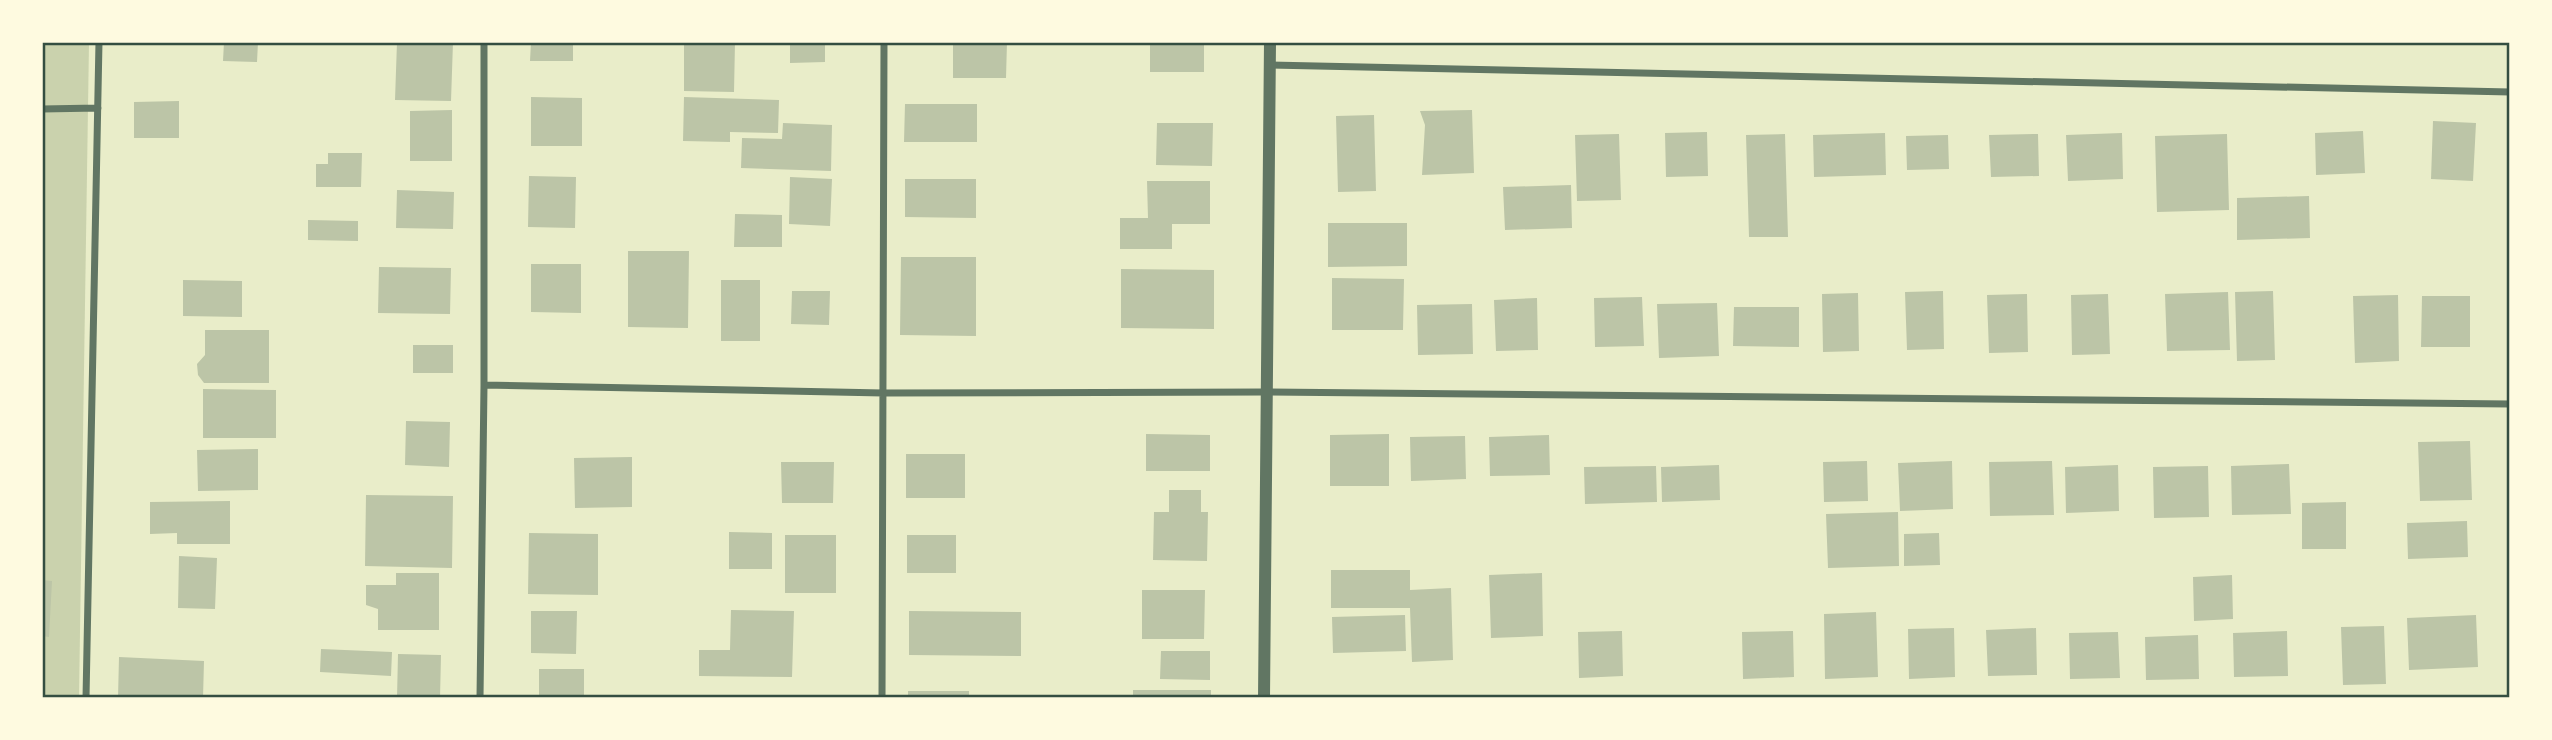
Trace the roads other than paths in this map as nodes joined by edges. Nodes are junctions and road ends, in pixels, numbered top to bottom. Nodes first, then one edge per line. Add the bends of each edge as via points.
1 (99, 42) edge
2 (484, 42) edge
3 (884, 42) edge
4 (1270, 42) edge
5 (1270, 65) junction
6 (2510, 92) edge
7 (42, 108) edge
8 (98, 108) junction
9 (484, 385) junction
10 (1267, 392) junction
11 (883, 393) junction
12 (2510, 404) edge
13 (86, 698) edge
14 (480, 698) edge
15 (882, 698) edge
16 (1264, 698) edge

1 - 8 street
2 - 9 street
3 - 11 street
4 - 5 street
5 - 6 street
5 - 10 street
7 - 8 street
8 - 13 street
9 - 11 street
9 - 14 street
10 - 11 street
10 - 12 street
10 - 16 street
11 - 15 street

